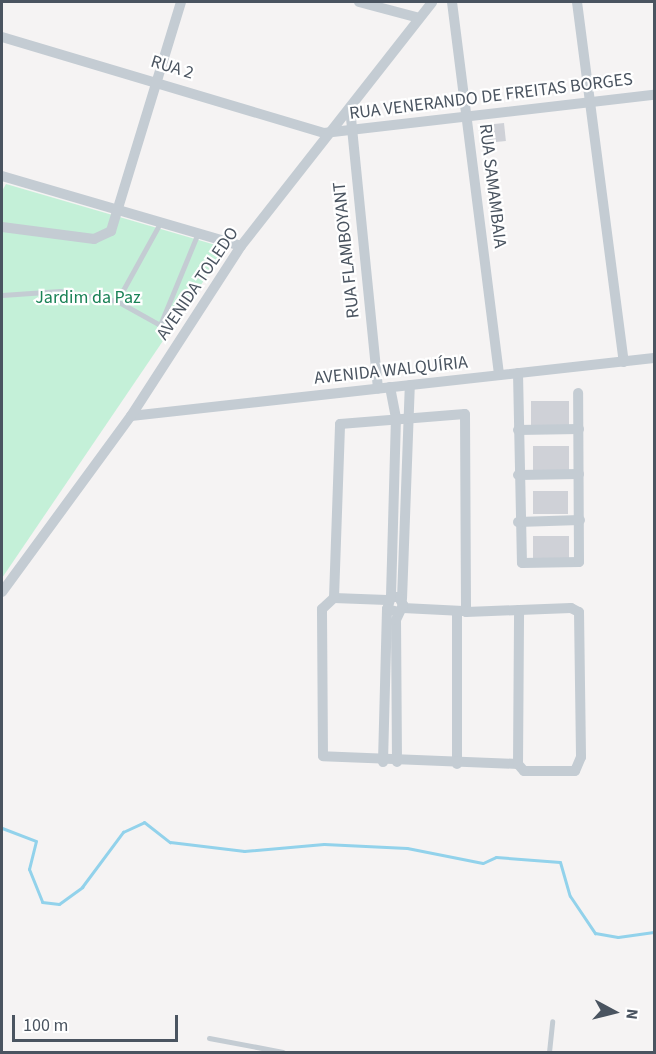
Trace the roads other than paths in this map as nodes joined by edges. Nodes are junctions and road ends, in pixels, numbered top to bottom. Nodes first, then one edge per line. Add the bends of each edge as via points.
1 (181, 2) edge
2 (359, 2) edge
3 (432, 2) edge
4 (452, 2) edge
5 (577, 2) edge
6 (419, 18) junction
7 (2, 36) edge
8 (157, 80) junction
9 (654, 95) edge
10 (589, 103) junction
11 (350, 108) junction
12 (466, 118) junction
13 (351, 129) junction
14 (332, 133) junction
15 (2, 176) edge
16 (120, 209) junction
17 (160, 223) junction
18 (2, 227) edge
19 (198, 233) junction
20 (241, 246) junction
21 (2, 295) edge
22 (117, 301) junction
23 (654, 358) edge
24 (624, 362) junction
25 (518, 373) junction
26 (499, 375) junction
27 (410, 386) junction
28 (390, 387) junction
29 (378, 389) junction
30 (578, 393) dead end
31 (130, 416) junction
32 (402, 416) junction
33 (579, 429) junction
34 (518, 430) junction
35 (579, 474) junction
36 (518, 475) junction
37 (580, 520) junction
38 (518, 522) junction
39 (2, 592) edge
40 (334, 598) junction
41 (395, 604) junction
42 (519, 610) junction
43 (462, 611) junction
44 (383, 762) junction
45 (397, 762) junction
46 (458, 764) junction
47 (518, 764) junction
48 (552, 1021) dead end
49 (209, 1038) dead end
50 (283, 1053) edge
51 (549, 1053) edge

1 - 8 street
2 - 6 street
3 - 6 street, AVENIDA TOLEDO
4 - 12 street, RUA SAMAMBAIA
5 - 10 street
6 - 11 street, AVENIDA TOLEDO
7 - 8 street, RUA 2
8 - 14 street, RUA 2
8 - 16 street
9 - 10 street, RUA VENERANDO DE FREITAS BORGES
10 - 12 street, RUA VENERANDO DE FREITAS BORGES
10 - 24 street
11 - 13 street, RUA FLAMBOYANT
11 - 14 street, AVENIDA TOLEDO
12 - 13 street, RUA VENERANDO DE FREITAS BORGES
12 - 26 street, RUA SAMAMBAIA
13 - 14 street, RUA VENERANDO DE FREITAS BORGES
13 - 29 street, RUA FLAMBOYANT
14 - 20 street, AVENIDA TOLEDO
15 - 16 street
16 - 17 street
16 - 18 street via 104,239
17 - 19 street
17 - 22 lane
19 - 20 street
19 - 22 lane via 160,325
20 - 31 street, AVENIDA TOLEDO
21 - 22 lane via 60,291
23 - 24 street, AVENIDA WALQUÍRIA
24 - 25 street, AVENIDA WALQUÍRIA
25 - 26 street, AVENIDA WALQUÍRIA
25 - 34 street
26 - 27 street, AVENIDA WALQUÍRIA
27 - 28 street, AVENIDA WALQUÍRIA
27 - 32 street
28 - 29 street, AVENIDA WALQUÍRIA
28 - 32 street
29 - 31 street, AVENIDA WALQUÍRIA
30 - 33 street
31 - 39 street, AVENIDA TOLEDO
32 - 40 street via 340,424
32 - 41 street
32 - 43 street via 465,414
33 - 34 street
33 - 35 street
34 - 36 street
35 - 36 street
35 - 37 street
36 - 38 street
37 - 38 street
37 - 38 street via 579,562 522,563
40 - 41 street
40 - 44 street via 322,609 321,753 330,760
41 - 43 street
41 - 44 street
41 - 45 street
42 - 43 street
42 - 47 street
42 - 47 street via 576,609 582,633 578,769 524,771
43 - 46 street
44 - 45 street
45 - 46 street
46 - 47 street
48 - 51 lane
49 - 50 lane

